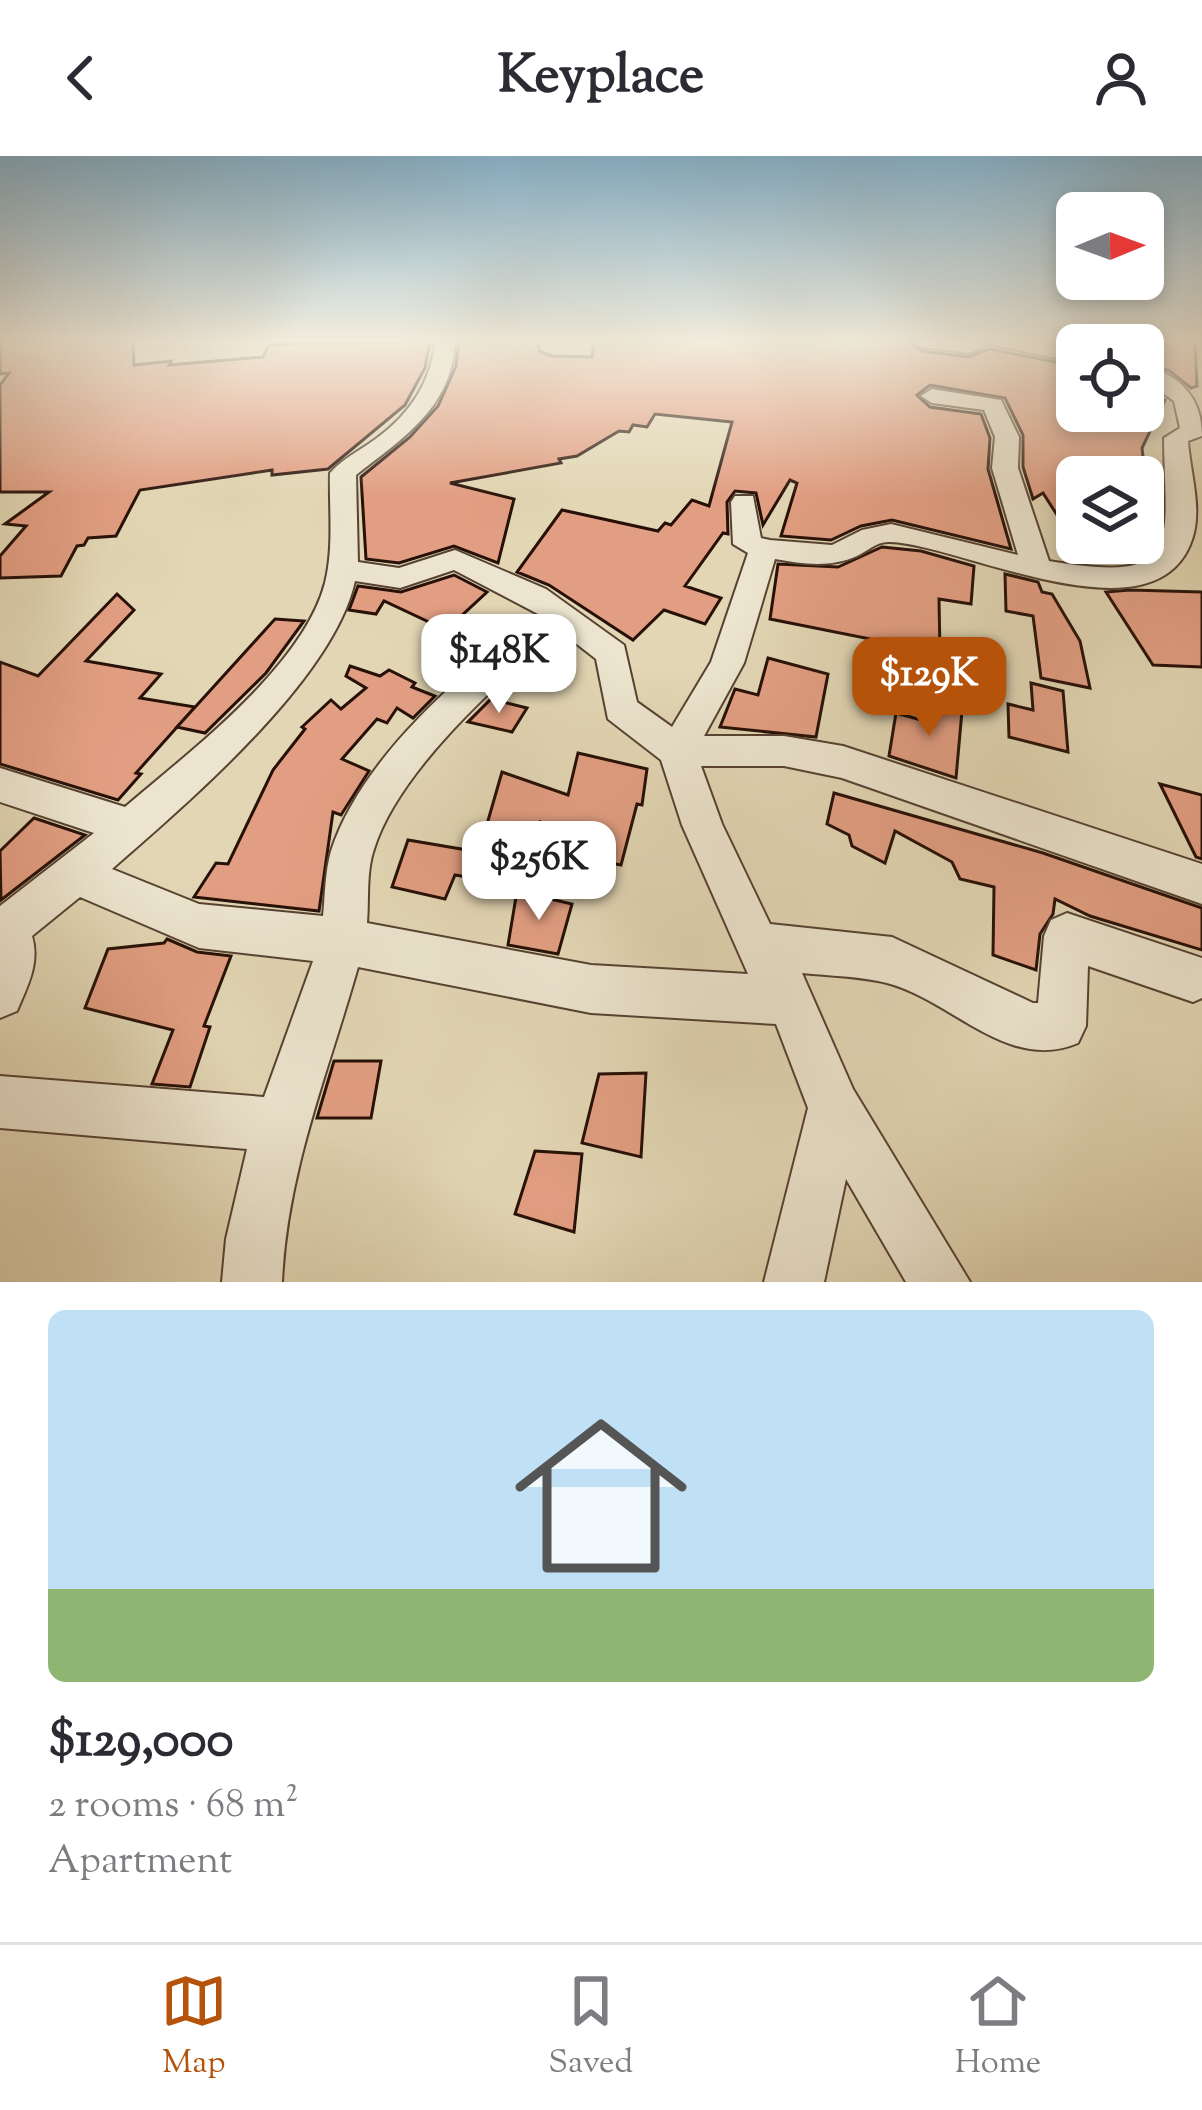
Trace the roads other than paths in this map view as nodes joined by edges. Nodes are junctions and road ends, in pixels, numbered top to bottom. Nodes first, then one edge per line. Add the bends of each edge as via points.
1 (428, 394) edge
2 (1179, 394) edge
3 (932, 396) dead end
4 (1197, 428) edge
5 (744, 502) dead end
6 (1191, 536) edge
7 (764, 548) junction
8 (1036, 566) junction
9 (343, 570) junction
10 (561, 613) junction
11 (676, 751) junction
12 (0, 784) edge
13 (135, 828) junction
14 (78, 876) junction
15 (1202, 884) edge
16 (3, 931) edge
17 (342, 941) junction
18 (756, 945) junction
19 (1192, 978) dead end
20 (0, 994) edge
21 (792, 1000) junction
22 (0, 1102) edge
23 (834, 1108) junction
24 (282, 1125) junction
25 (252, 1282) edge
26 (794, 1282) edge
27 (940, 1282) edge

1 - 9 street via 390,440 344,473
2 - 4 street
3 - 8 street via 993,405
4 - 6 street via 1176,439
5 - 7 street via 747,544
6 - 8 street via 1128,577
7 - 8 street via 828,554 891,533
7 - 11 street via 727,663
9 - 10 street via 400,578 455,559
9 - 13 street via 320,631 284,680
10 - 11 street via 612,654 622,709
10 - 17 street via 462,696 367,822 355,840
11 - 15 street via 784,751 843,762
11 - 18 street
12 - 13 street
13 - 14 street
14 - 16 street
14 - 17 street via 199,926
16 - 20 street via 15,956
17 - 21 street via 590,989
17 - 24 street
18 - 19 street via 892,960 1030,1028 1061,1025 1067,935
18 - 21 street
21 - 23 street
22 - 24 street
23 - 26 street
23 - 27 street
24 - 25 street

